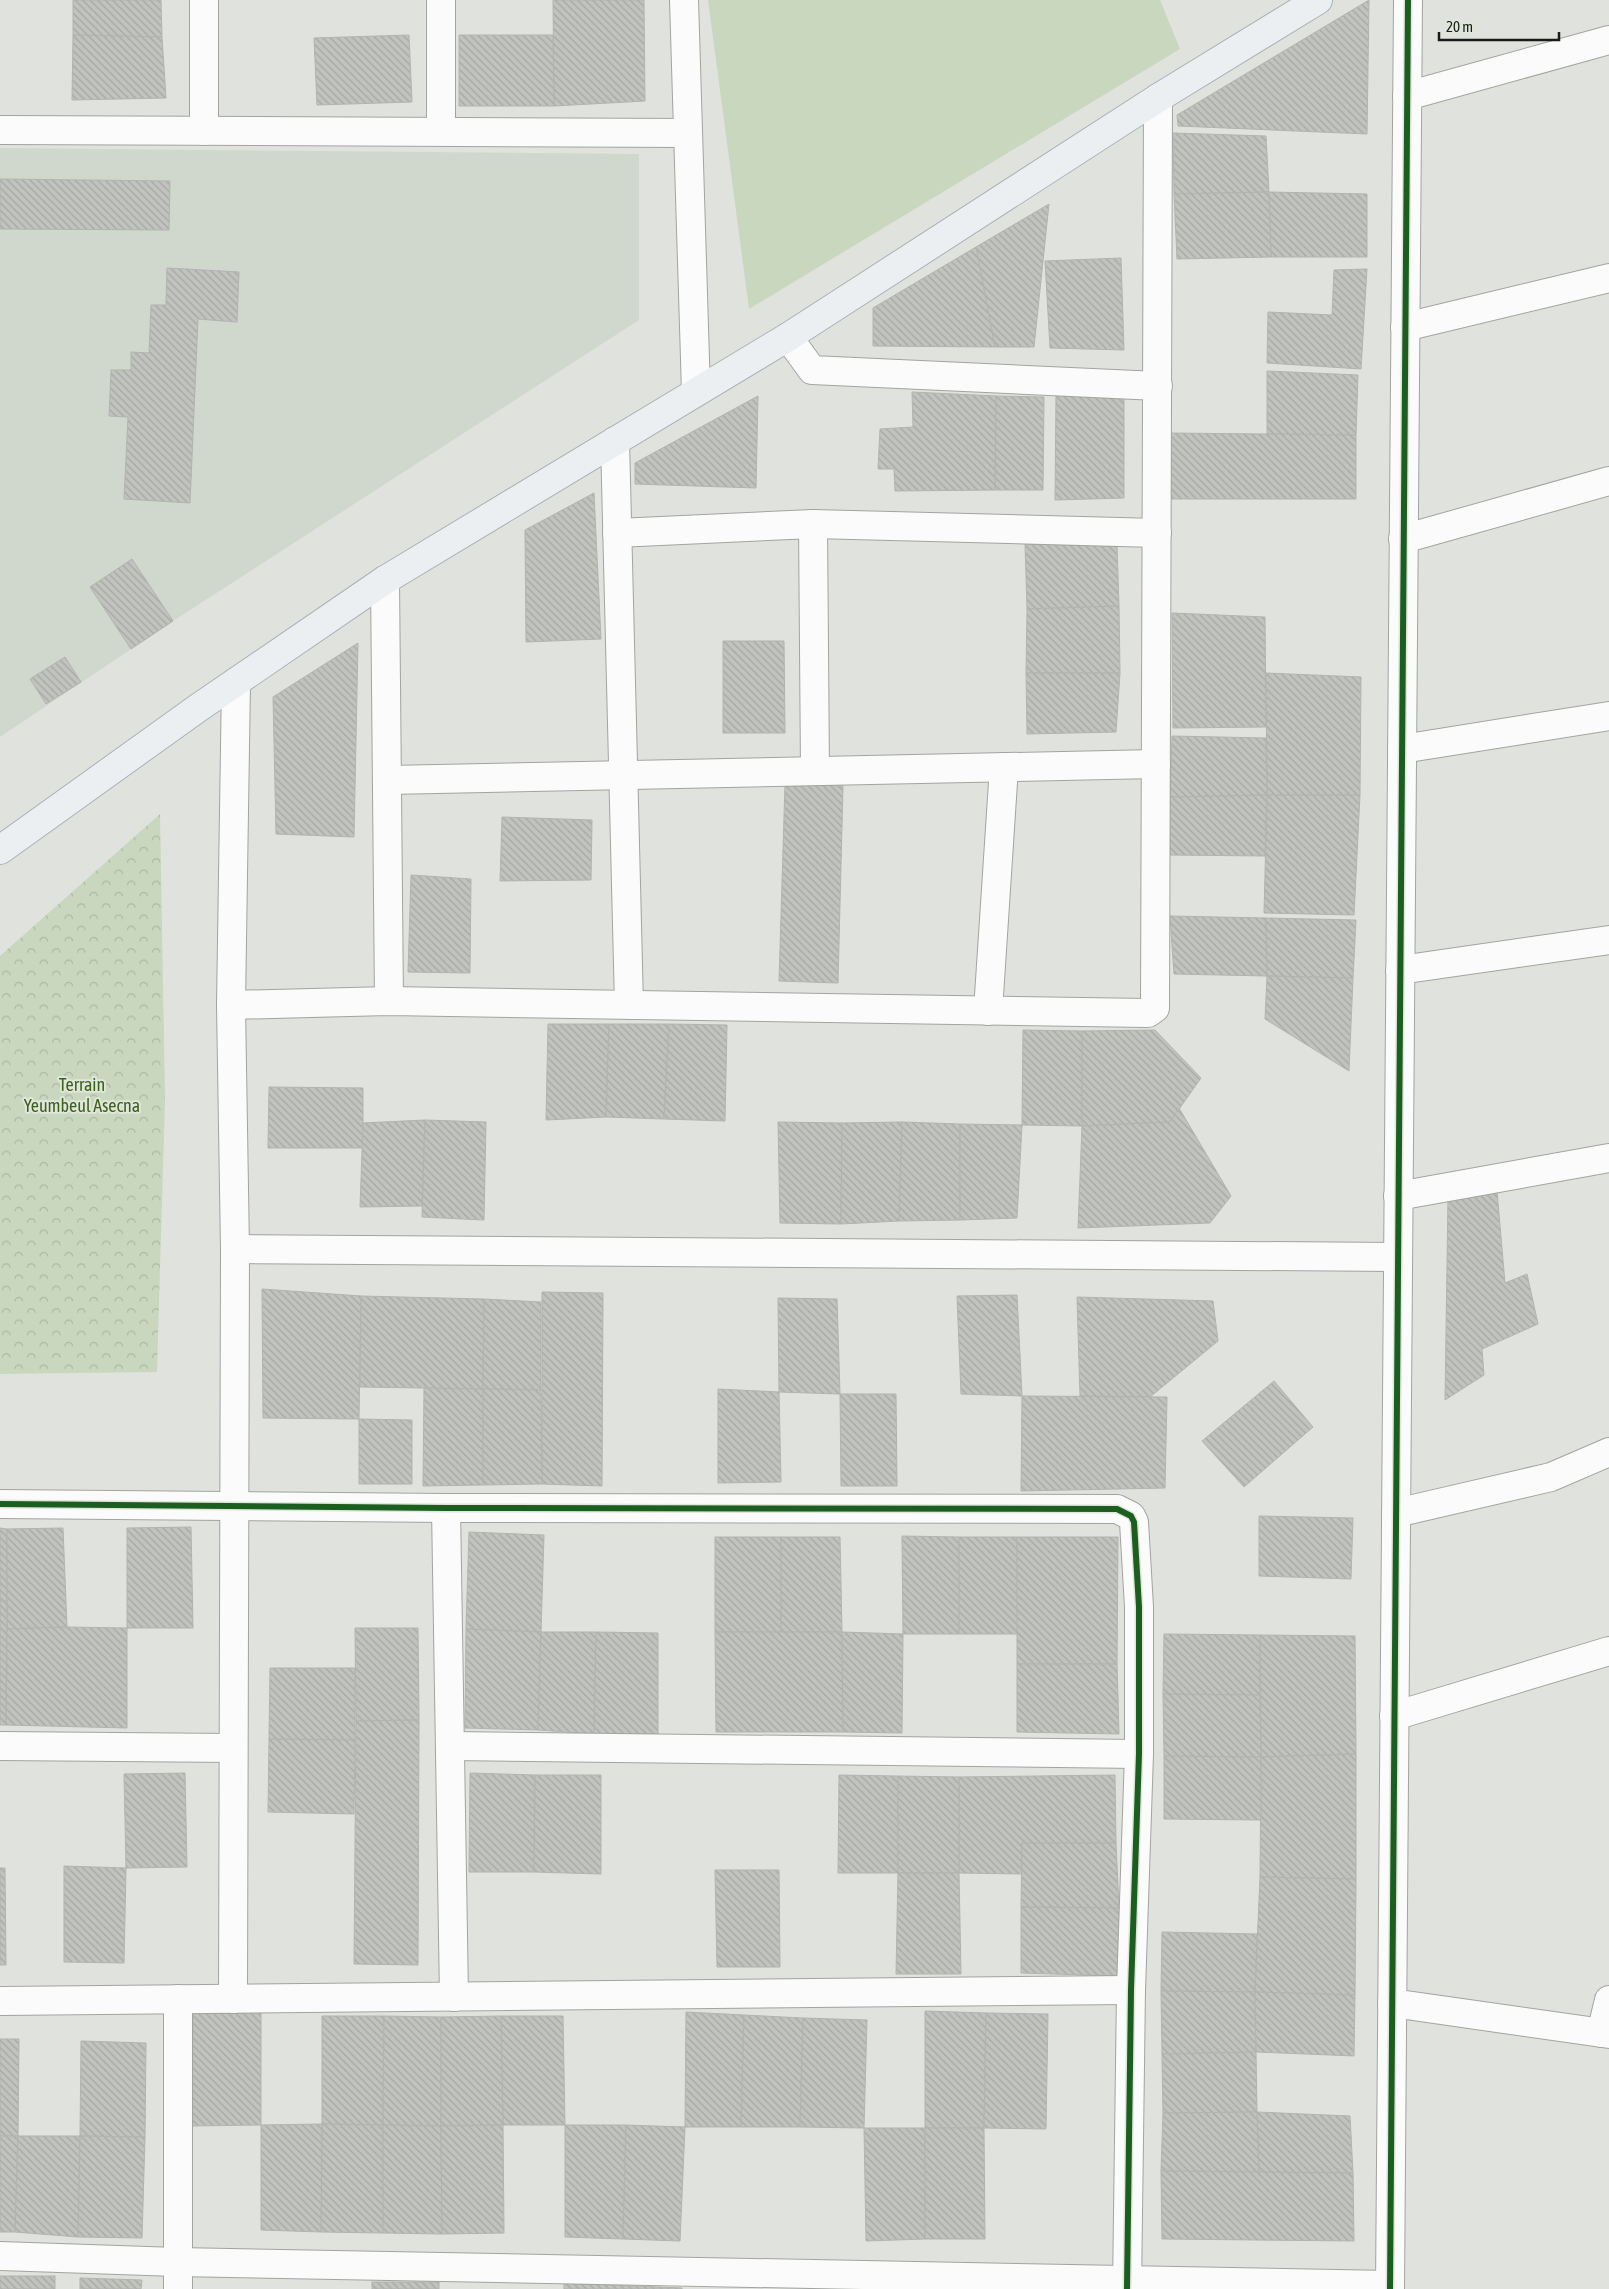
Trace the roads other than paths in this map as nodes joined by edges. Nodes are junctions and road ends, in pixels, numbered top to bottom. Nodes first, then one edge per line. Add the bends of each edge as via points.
1 (204, 0) edge
2 (441, 0) edge
3 (684, 0) edge
4 (1318, 0) edge
5 (1408, 0) edge
6 (1609, 40) edge
7 (1407, 96) junction
8 (1158, 98) junction
9 (0, 130) edge
10 (204, 131) junction
11 (441, 131) junction
12 (688, 133) junction
13 (1609, 278) edge
14 (1405, 327) junction
15 (788, 337) junction
16 (1158, 386) junction
17 (696, 392) junction
18 (615, 441) junction
19 (1609, 481) edge
20 (813, 524) junction
21 (617, 533) junction
22 (1157, 533) junction
23 (1403, 539) junction
24 (385, 580) junction
25 (236, 682) junction
26 (1609, 716) edge
27 (1402, 749) junction
28 (1156, 764) junction
29 (1004, 767) junction
30 (815, 771) junction
31 (622, 776) junction
32 (388, 780) junction
33 (0, 850) edge
34 (1609, 940) edge
35 (1400, 970) junction
36 (389, 1001) junction
37 (231, 1005) junction
38 (629, 1005) junction
39 (988, 1012) junction
40 (1609, 1158) edge
41 (1398, 1196) junction
42 (235, 1248) junction
43 (1398, 1257) junction
44 (1609, 1452) edge
45 (0, 1504) edge
46 (234, 1506) junction
47 (446, 1508) junction
48 (1396, 1513) junction
49 (1609, 1651) edge
50 (1394, 1716) junction
51 (0, 1746) edge
52 (450, 1746) junction
53 (233, 1748) junction
54 (1139, 1754) junction
55 (1130, 1990) junction
56 (454, 1997) junction
57 (178, 1999) junction
58 (233, 1999) junction
59 (1609, 2000) edge
60 (0, 2001) edge
61 (1392, 2003) junction
62 (1605, 2034) edge
63 (0, 2256) edge
64 (177, 2262) junction
65 (350, 2277) edge
66 (1127, 2284) edge
67 (1390, 2287) edge
68 (178, 2289) edge

1 - 10 street
2 - 11 street
3 - 12 street
4 - 8 main road
5 - 7 street
6 - 7 street
7 - 14 street
8 - 15 main road
8 - 16 street
9 - 10 street
10 - 11 street
11 - 12 street
12 - 17 street
13 - 14 street
14 - 23 street
15 - 16 street via 812,370
15 - 17 main road
16 - 22 street
17 - 18 main road
18 - 21 street
18 - 24 main road
19 - 23 street
20 - 21 street
20 - 22 street
20 - 30 street
21 - 31 street
22 - 28 street
23 - 27 street
24 - 25 main road
24 - 32 street
25 - 33 main road
25 - 37 street
26 - 27 street
27 - 35 street
28 - 29 street
28 - 39 street via 1155,1008 1148,1013
29 - 30 street
29 - 39 street
30 - 31 street
31 - 32 street
31 - 38 street
32 - 36 street
34 - 35 street
35 - 41 street
36 - 37 street
36 - 38 street
37 - 42 street
38 - 39 street
40 - 41 street
41 - 43 street
42 - 43 street
42 - 46 street
43 - 48 street
44 - 48 street via 1551,1477
45 - 46 street
46 - 47 street
46 - 53 street
47 - 52 street
47 - 54 street via 1124,1511 1134,1522 1138,1588
48 - 50 street
49 - 50 street
50 - 61 street
51 - 53 street
52 - 54 street
52 - 56 street
53 - 58 street
54 - 55 street
55 - 56 street
55 - 66 street
56 - 58 street
57 - 58 street
57 - 60 street
57 - 64 street
59 - 62 street
61 - 62 street
61 - 67 street
63 - 64 street
64 - 65 street
64 - 68 street
65 - 66 street
66 - 67 street

